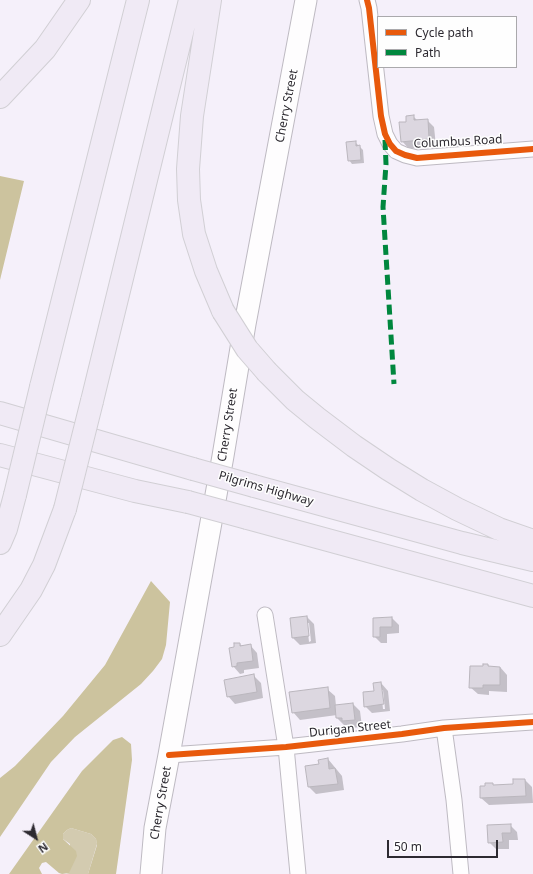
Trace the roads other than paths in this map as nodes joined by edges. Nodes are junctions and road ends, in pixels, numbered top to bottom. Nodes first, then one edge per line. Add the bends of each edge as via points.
1 (79, 0) edge
2 (138, 0) edge
3 (190, 0) edge
4 (210, 0) edge
5 (306, 0) edge
6 (367, 0) edge
7 (0, 97) edge
8 (533, 149) edge
9 (0, 412) edge
10 (0, 455) edge
11 (533, 541) edge
12 (0, 543) edge
13 (533, 560) edge
14 (533, 596) edge
15 (265, 615) dead end
16 (0, 635) edge
17 (533, 722) edge
18 (444, 728) junction
19 (286, 747) junction
20 (169, 755) junction
21 (151, 874) edge
22 (298, 874) edge
23 (461, 874) edge

1 - 7 highway via 45,49
2 - 12 highway, bridge via 15,495
3 - 16 highway, bridge via 65,509 44,565 31,590
4 - 11 highway, bridge via 192,116 188,169 189,200 194,234 223,312 247,349 267,372 295,400 354,446 422,490 457,509 499,529
5 - 20 main road, Cherry Street via 245,324
6 - 8 street, Columbus Road via 381,116 385,134 396,151 417,158
9 - 13 highway, Pilgrims Highway, bridge via 254,486
10 - 14 highway, bridge via 135,492 188,502
15 - 19 street
17 - 18 street, Durigan Street
18 - 19 street, Durigan Street
18 - 23 street
19 - 20 street, Durigan Street
19 - 22 street
20 - 21 main road, Cherry Street via 155,828

